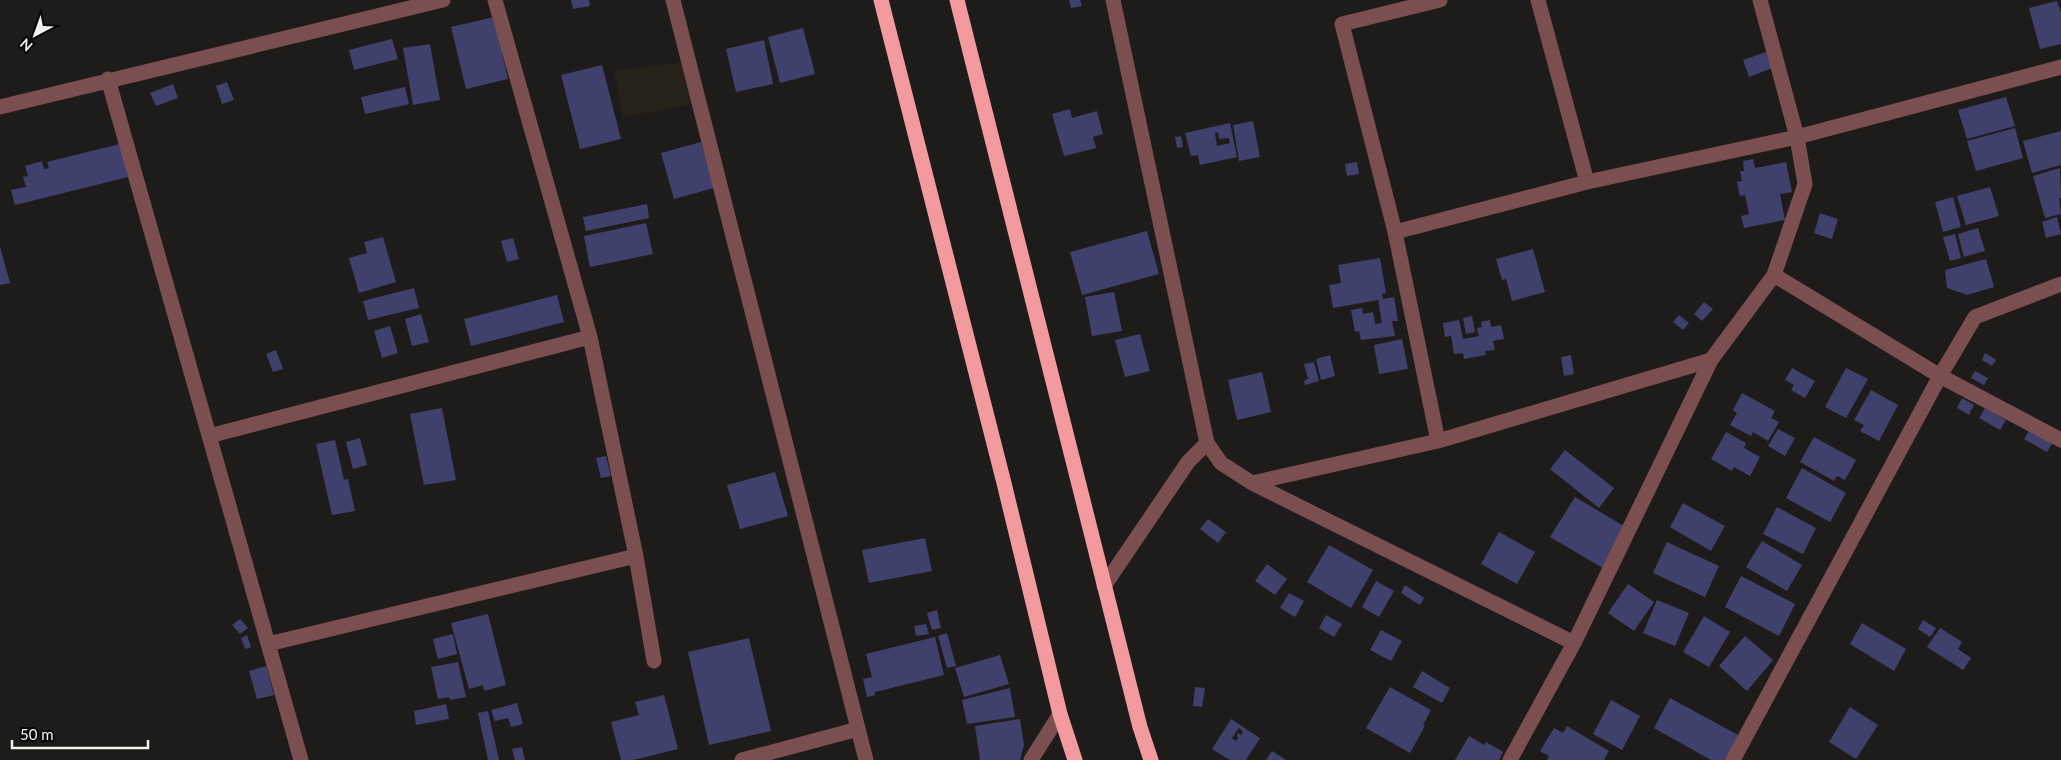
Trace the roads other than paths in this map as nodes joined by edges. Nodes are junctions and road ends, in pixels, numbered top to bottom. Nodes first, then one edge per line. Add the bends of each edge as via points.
1 (443, 0) edge
2 (495, 0) edge
3 (673, 0) edge
4 (881, 0) edge
5 (957, 0) edge
6 (1113, 0) edge
7 (1440, 0) edge
8 (1538, 0) edge
9 (1760, 0) edge
10 (2061, 67) edge
11 (108, 80) junction
12 (0, 107) edge
13 (1797, 137) junction
14 (1587, 182) junction
15 (1395, 232) junction
16 (1774, 275) junction
17 (2061, 284) edge
18 (590, 337) junction
19 (1711, 360) junction
20 (1940, 376) junction
21 (209, 436) junction
22 (2061, 440) edge
23 (1438, 441) junction
24 (1208, 443) junction
25 (1252, 483) junction
26 (636, 556) junction
27 (1104, 586) junction
28 (1574, 643) junction
29 (268, 644) junction
30 (654, 661) dead end
31 (1060, 714) junction
32 (858, 728) junction
33 (301, 760) edge
34 (742, 760) edge
35 (866, 760) edge
36 (1031, 760) edge
37 (1075, 760) edge
38 (1151, 760) edge
39 (1510, 760) edge
40 (1734, 760) edge

1 - 11 street
2 - 18 street
3 - 32 street
4 - 31 highway
5 - 27 highway
6 - 24 street
7 - 15 street via 1342,24
8 - 14 street
9 - 13 street
10 - 13 street
11 - 12 street
11 - 21 street
13 - 14 street
13 - 16 street via 1805,184
14 - 15 street
15 - 23 street
16 - 19 street
16 - 20 street
17 - 20 street via 1975,317
18 - 21 street
18 - 26 street
19 - 23 street
19 - 28 street
20 - 22 street
20 - 40 street
21 - 29 street
23 - 25 street
24 - 25 street via 1222,463
24 - 27 street via 1188,462
25 - 28 street
26 - 29 street
26 - 30 street
27 - 38 highway
28 - 39 street
29 - 33 street
31 - 36 street
31 - 37 highway
32 - 34 street
32 - 35 street

